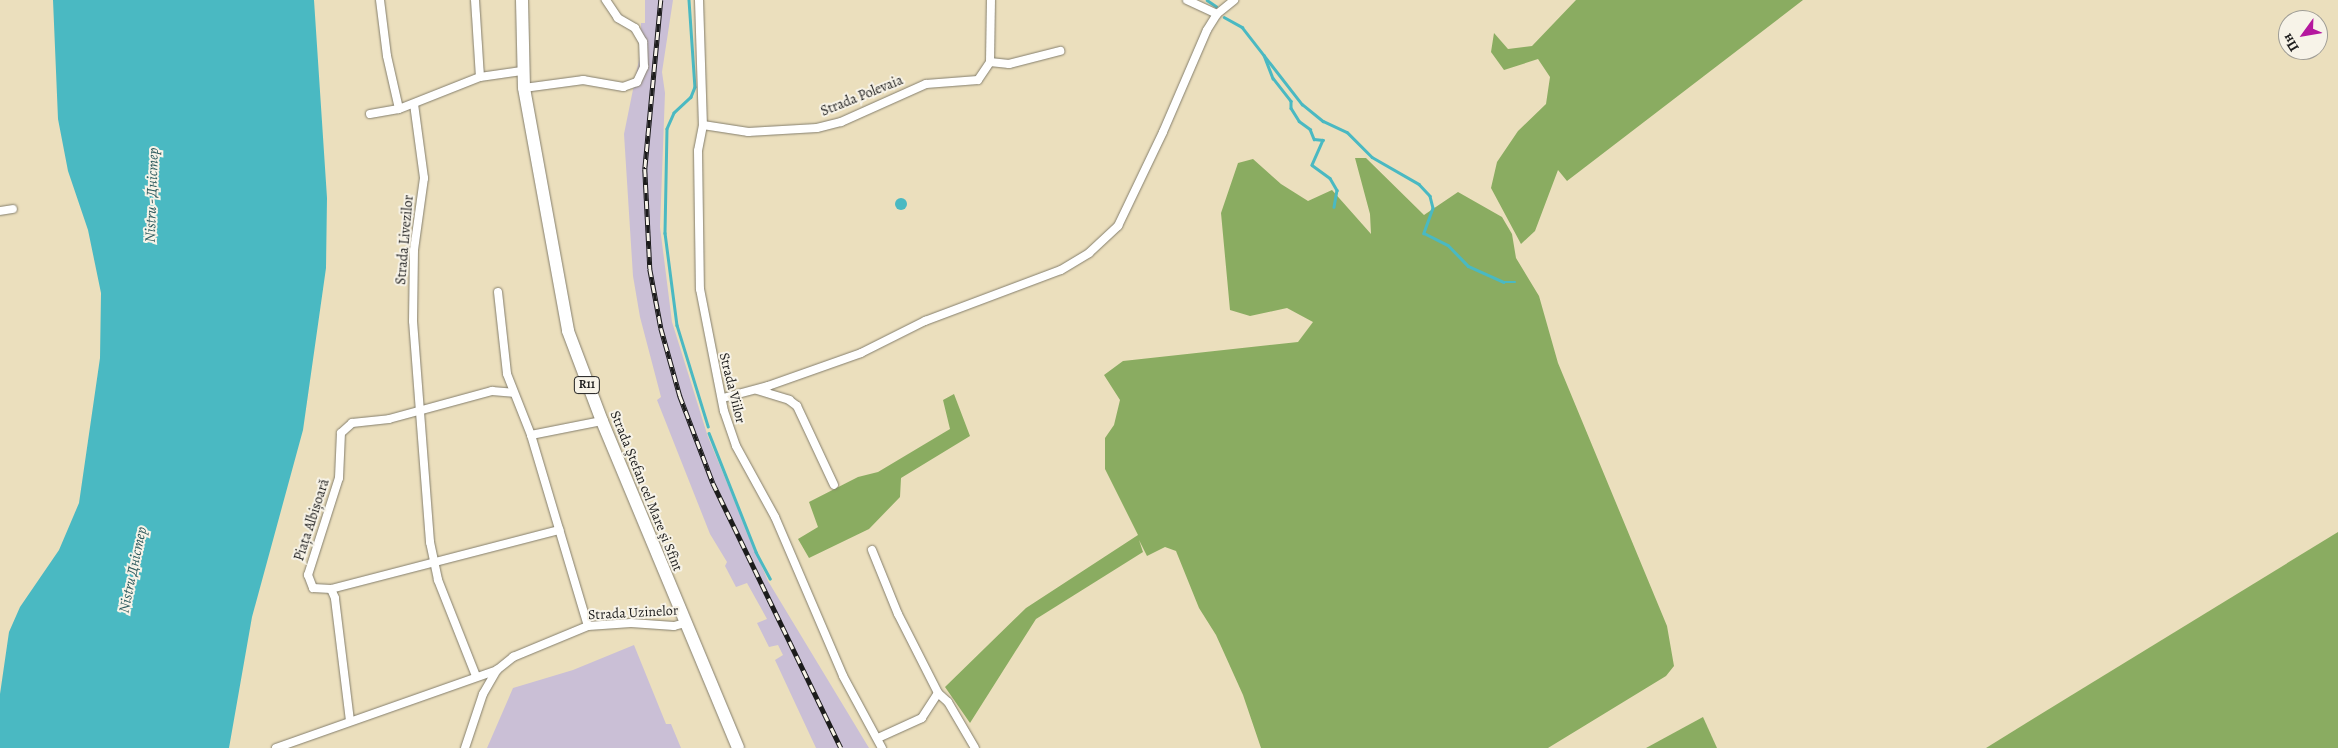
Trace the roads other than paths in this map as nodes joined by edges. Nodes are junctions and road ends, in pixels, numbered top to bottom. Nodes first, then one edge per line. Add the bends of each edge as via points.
1 (380, 0) edge
2 (475, 0) edge
3 (522, 0) edge
4 (606, 0) edge
5 (699, 0) edge
6 (991, 0) edge
7 (1187, 0) edge
8 (1234, 0) edge
9 (1216, 14) junction
10 (1060, 51) dead end
11 (990, 62) junction
12 (522, 71) junction
13 (480, 77) junction
14 (524, 88) junction
15 (414, 104) junction
16 (398, 109) junction
17 (370, 114) dead end
18 (703, 125) junction
19 (13, 209) dead end
20 (0, 211) edge
21 (498, 292) dead end
22 (755, 390) junction
23 (513, 393) junction
24 (723, 398) junction
25 (420, 410) junction
26 (602, 421) junction
27 (531, 436) junction
28 (834, 485) dead end
29 (559, 530) junction
30 (872, 550) dead end
31 (434, 564) junction
32 (331, 589) junction
33 (685, 623) junction
34 (588, 626) junction
35 (497, 670) junction
36 (476, 676) junction
37 (938, 693) junction
38 (350, 721) junction
39 (878, 738) junction
40 (276, 748) edge
41 (465, 748) edge
42 (738, 748) edge
43 (882, 748) edge
44 (975, 748) edge

1 - 16 street
2 - 13 street
3 - 12 main road, Strada Ştefan cel Mare şi Sfînt / R11
4 - 14 street via 618,18 635,28 645,48 644,67 635,84 616,87 583,80
5 - 18 street, Strada Viilor
6 - 11 street
7 - 9 street
8 - 9 street
9 - 22 street via 1118,226 1089,253 1061,270 925,321 861,353
10 - 11 street via 1009,64
11 - 18 street, Strada Polevaia via 978,80 926,84 827,126 748,132
12 - 13 street
12 - 14 main road, Strada Ştefan cel Mare şi Sfînt / R11
13 - 15 street
14 - 26 main road, Strada Ştefan cel Mare şi Sfînt / R11 via 562,305 574,351
15 - 16 street
15 - 25 street, Strada Livezilor via 424,178 414,272 413,321
16 - 17 street
18 - 24 street, Strada Viilor via 698,151 700,289 708,344
19 - 20 street
21 - 23 street via 502,339
22 - 24 street
22 - 28 street, Strada Viilor via 790,400 797,406
23 - 25 street via 492,391
23 - 27 street
24 - 39 street, Strada Viilor via 736,446 775,517 843,676
25 - 31 street, Strada Livezilor
25 - 32 street, Piața Albișoară via 389,419 352,423 344,428 340,439 339,478 308,575 313,588
26 - 27 street
26 - 33 main road, Strada Ştefan cel Mare şi Sfînt / R11
27 - 29 street
29 - 31 street
29 - 34 street
30 - 37 street via 898,614
31 - 32 street
31 - 36 street, Strada Livezilor
32 - 38 street via 335,598
33 - 34 street, Strada Uzinelor via 674,626 631,623
33 - 42 main road, Strada Ştefan cel Mare şi Sfînt / R11
34 - 35 street, Strada Uzinelor via 514,658
35 - 36 street
35 - 41 street, Strada Uzinelor via 483,694
36 - 38 street
37 - 39 street via 922,718
37 - 44 street via 948,702
38 - 40 street
39 - 43 street, Strada Viilor

